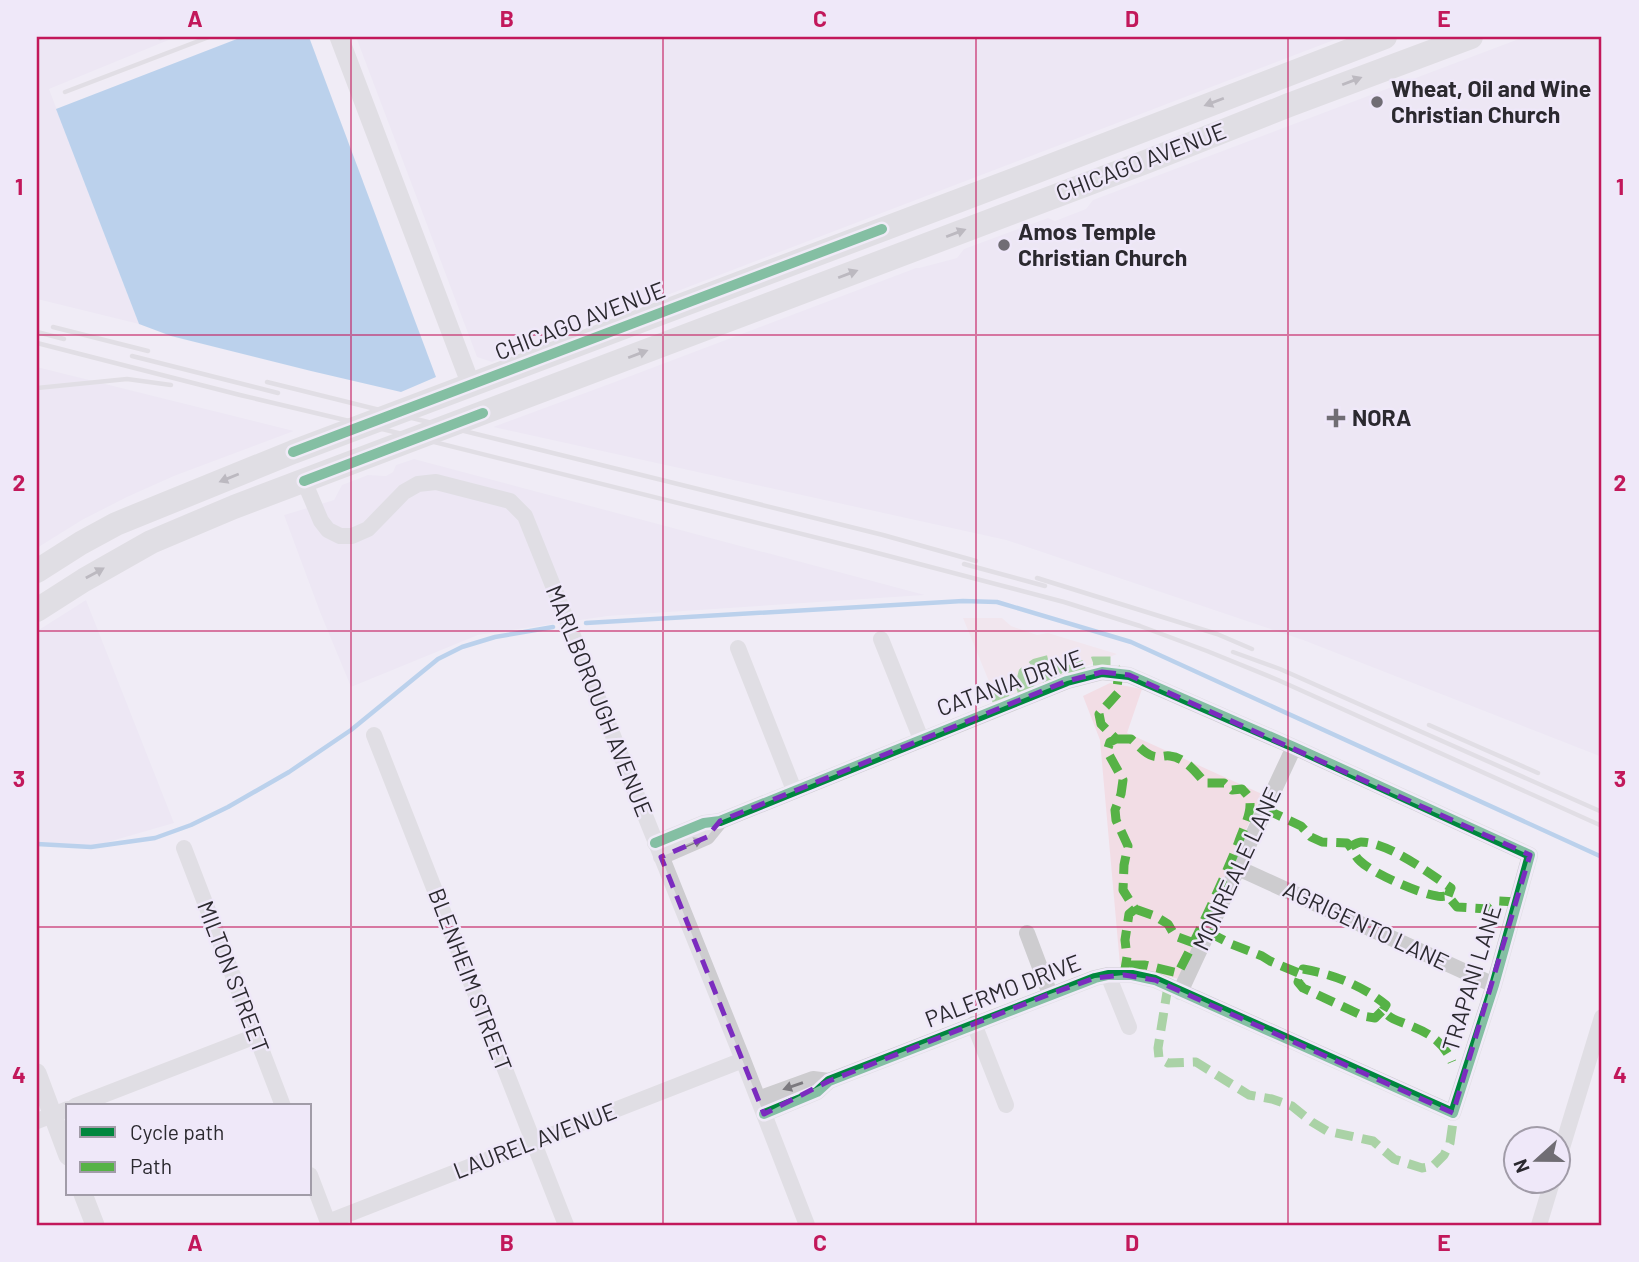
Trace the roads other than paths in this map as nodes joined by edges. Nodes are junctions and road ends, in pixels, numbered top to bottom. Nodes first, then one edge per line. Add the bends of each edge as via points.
1 (339, 37) edge
2 (1385, 37) edge
3 (1471, 37) edge
4 (599, 369) junction
5 (471, 385) junction
6 (293, 452) junction
7 (304, 481) junction
8 (37, 571) edge
9 (37, 610) edge
10 (881, 639) dead end
11 (738, 648) dead end
12 (374, 735) dead end
13 (922, 739) junction
14 (1294, 747) junction
15 (794, 790) junction
16 (184, 848) dead end
17 (658, 850) junction
18 (1530, 855) joint
19 (1238, 868) junction
20 (1027, 933) dead end
21 (1108, 975) junction
22 (1493, 985) junction
23 (1180, 992) junction
24 (1050, 994) junction
25 (1602, 1017) edge
26 (974, 1024) junction
27 (1129, 1027) dead end
28 (256, 1036) junction
29 (743, 1060) junction
30 (37, 1073) edge
31 (80, 1104) edge
32 (282, 1104) edge
33 (1006, 1105) dead end
34 (761, 1106) junction
35 (1452, 1113) joint
36 (52, 1115) edge
37 (1569, 1126) edge
38 (533, 1142) junction
39 (66, 1151) edge
40 (312, 1180) edge
41 (84, 1196) edge
42 (1548, 1196) edge
43 (328, 1224) edge
44 (95, 1225) edge
45 (566, 1225) edge
46 (807, 1225) edge
47 (1539, 1225) edge

1 - 5 street
2 -> 5 main road, CHICAGO AVENUE
4 -> 3 main road, CHICAGO AVENUE
4 - 5 main road via 550,371 482,395
4 - 7 main road, CHICAGO AVENUE
5 - 6 main road, CHICAGO AVENUE
6 - 7 main road
6 -> 8 main road, CHICAGO AVENUE via 116,524
9 -> 7 main road, CHICAGO AVENUE via 151,542
7 - 17 street, MARLBOROUGH AVENUE via 321,521 340,536 368,529 418,484 436,482 510,500 519,509
10 - 13 street
11 - 15 street
12 - 38 street, BLENHEIM STREET
13 - 14 street, CATANIA DRIVE via 1067,681 1102,672 1129,676
13 - 15 street, CATANIA DRIVE
14 - 18 street, CATANIA DRIVE
14 - 19 street, MONREALE LANE
15 - 17 street, CATANIA DRIVE via 720,821 704,823
16 - 28 street, MILTON STREET
17 - 29 street, MARLBOROUGH AVENUE
18 - 22 street, TRAPANI LANE
19 - 22 street, AGRIGENTO LANE
19 - 23 street, MONREALE LANE
20 - 24 street
21 - 23 street, PALERMO DRIVE via 1155,980
21 - 24 street, PALERMO DRIVE
21 - 27 street
22 - 35 street, TRAPANI LANE
23 - 35 street, PALERMO DRIVE
24 - 26 street, PALERMO DRIVE
25 - 37 street
26 - 33 street
26 - 34 street, PALERMO DRIVE via 829,1081 813,1079
28 - 31 street
28 - 32 street, MILTON STREET
29 - 34 street, MARLBOROUGH AVENUE
29 - 38 street, LAUREL AVENUE
30 - 36 street
34 - 46 street, MARLBOROUGH AVENUE
36 - 39 street
38 - 43 street, LAUREL AVENUE
38 - 45 street, BLENHEIM STREET
40 - 43 street
41 - 44 street
42 - 47 street

